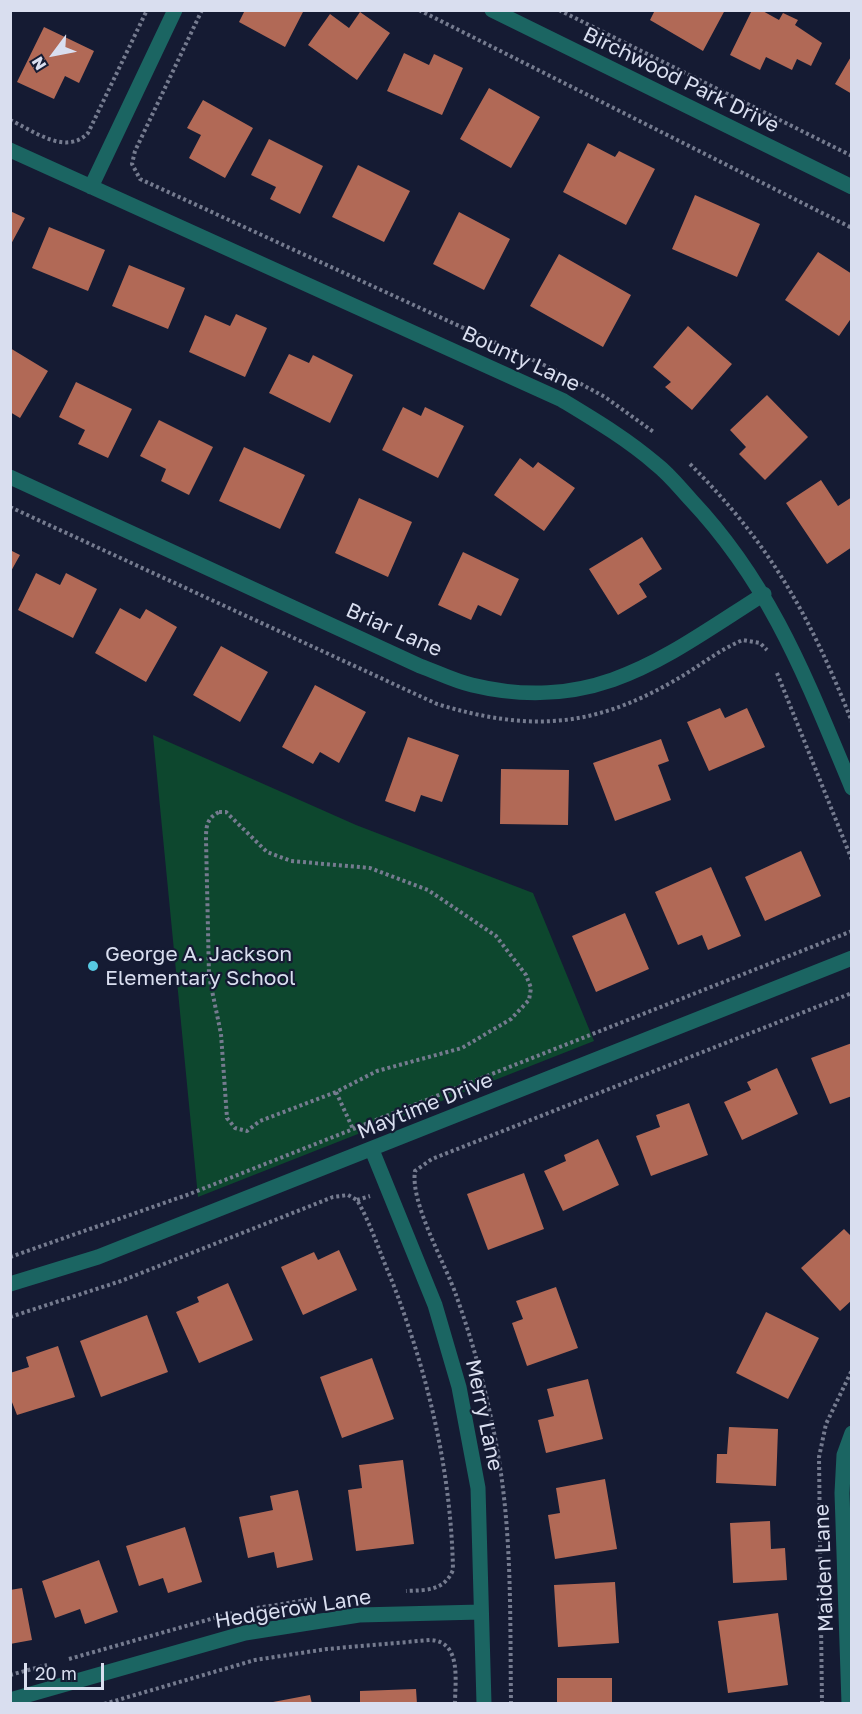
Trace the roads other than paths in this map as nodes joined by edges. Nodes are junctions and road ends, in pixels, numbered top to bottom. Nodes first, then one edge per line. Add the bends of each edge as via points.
1 (175, 10) edge
2 (492, 10) edge
3 (10, 150) edge
4 (91, 187) junction
5 (852, 187) edge
6 (10, 477) edge
7 (764, 594) junction
8 (852, 788) edge
9 (852, 958) edge
10 (372, 1150) junction
11 (10, 1284) edge
12 (852, 1433) edge
13 (482, 1612) junction
14 (850, 1631) edge
15 (10, 1700) edge
16 (484, 1704) edge
17 (849, 1704) edge

1 - 4 street
2 - 5 street, Birchwood Park Drive
3 - 4 street, Bounty Lane
4 - 7 street, Bounty Lane via 562,400 658,465 718,529
6 - 7 street, Briar Lane via 420,666 471,685 533,694 602,686 646,668
7 - 8 street, Bounty Lane via 797,657
9 - 10 street, Maytime Drive
10 - 11 street, Maytime Drive via 98,1257
10 - 13 street, Merry Lane via 435,1305 459,1386 478,1488
12 - 14 street, Maiden Lane via 844,1455 842,1493
13 - 15 street, Hedgerow Lane via 359,1616 245,1633
13 - 16 street, Merry Lane
14 - 17 street, Maiden Lane

